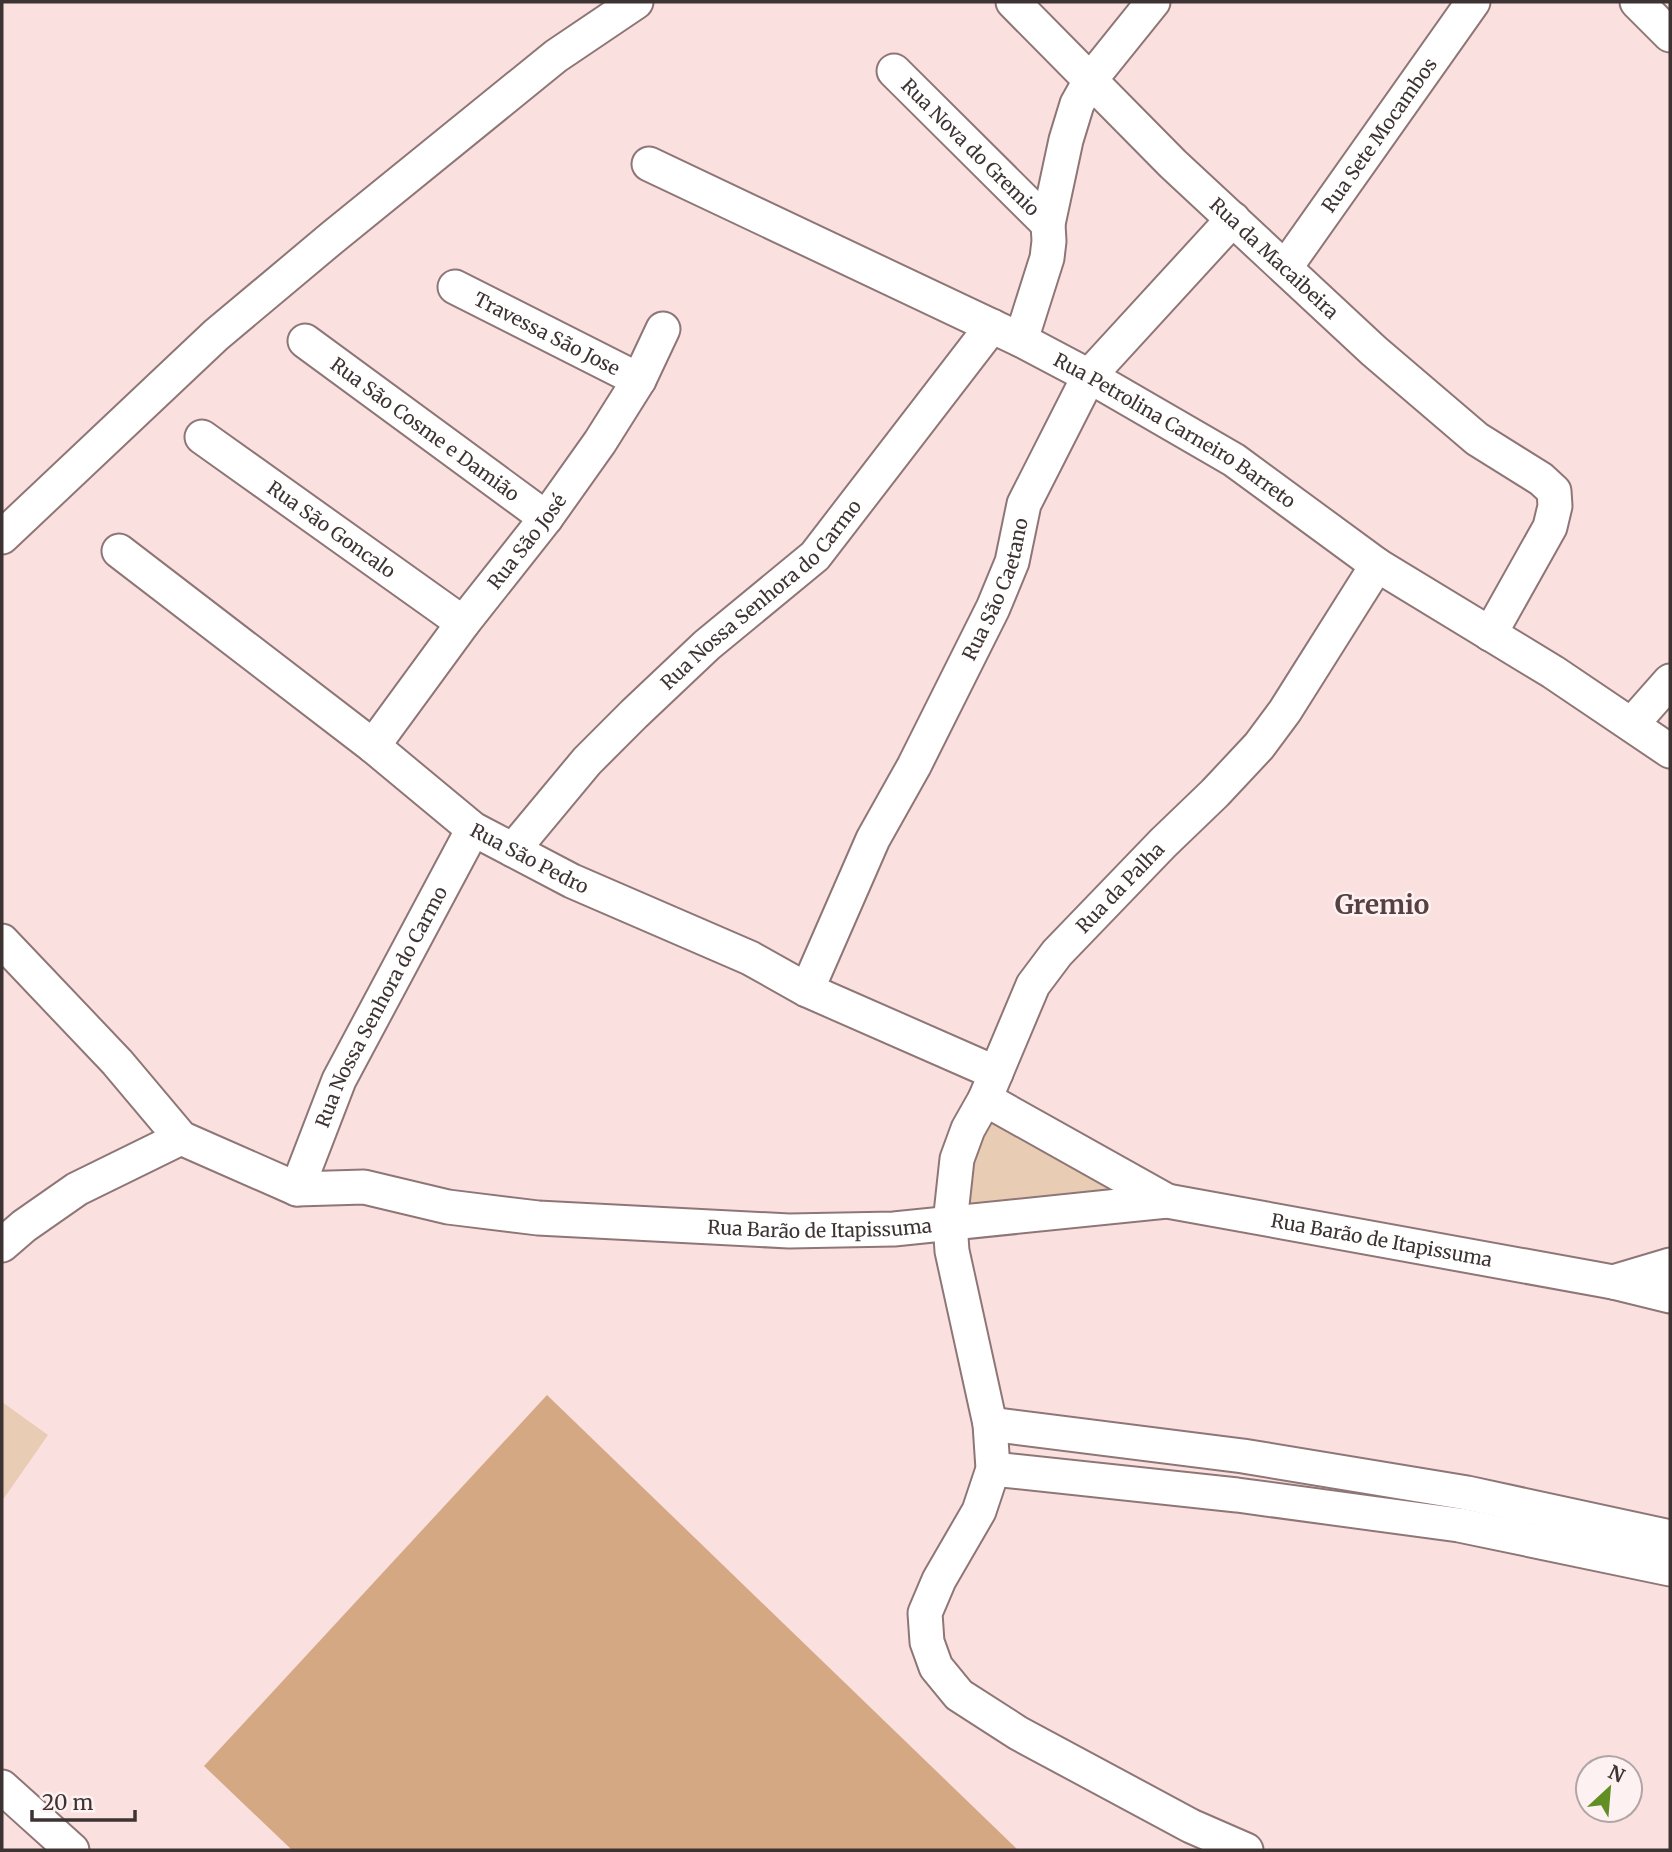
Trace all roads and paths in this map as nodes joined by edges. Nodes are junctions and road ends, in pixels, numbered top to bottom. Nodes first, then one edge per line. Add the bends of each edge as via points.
1 (636, 2) edge
2 (1013, 2) edge
3 (1153, 2) edge
4 (1473, 2) edge
5 (1636, 2) edge
6 (1670, 34) edge
7 (894, 71) dead end
8 (1091, 79) junction
9 (649, 164) dead end
10 (1233, 219) junction
11 (1048, 223) junction
12 (1285, 268) junction
13 (455, 287) dead end
14 (663, 329) dead end
15 (1006, 333) junction
16 (304, 341) dead end
17 (1089, 376) junction
18 (639, 380) junction
19 (202, 437) dead end
20 (546, 518) junction
21 (2, 537) edge
22 (120, 551) dead end
23 (1377, 565) junction
24 (463, 623) junction
25 (1490, 634) junction
26 (1670, 681) edge
27 (1632, 724) junction
28 (373, 746) junction
29 (1670, 751) edge
30 (473, 829) junction
31 (513, 850) junction
32 (2, 941) edge
33 (807, 990) junction
34 (990, 1086) junction
35 (181, 1138) junction
36 (296, 1189) junction
37 (1167, 1201) junction
38 (951, 1237) junction
39 (2, 1245) edge
40 (1670, 1265) edge
41 (1613, 1282) junction
42 (1670, 1296) edge
43 (990, 1424) junction
44 (993, 1469) junction
45 (1670, 1537) edge
46 (1670, 1569) edge
47 (2, 1787) edge
48 (72, 1850) edge
49 (1246, 1850) edge

1 - 21 street via 556,57 227,326
2 - 8 street, Rua da Macaibeira
3 - 8 street, Rua Nossa Senhora do Carmo
4 - 12 street, Rua Sete Mocambos
5 - 6 street
7 - 11 street, Rua Nova do Gremio
8 - 10 street, Rua da Macaibeira
8 - 11 street, Rua Nossa Senhora do Carmo via 1066,140
9 - 15 street, Rua Petrolina Carneiro Barreto
10 - 12 street, Rua da Macaibeira
10 - 17 street, Rua São Caetano
11 - 15 street, Rua Nossa Senhora do Carmo via 1046,258
12 - 25 street, Rua da Macaibeira via 1436,406 1554,491 1550,527
13 - 18 street, Travessa São Jose
14 - 18 street, Rua São José
15 - 17 street, Rua Petrolina Carneiro Barreto
15 - 31 street, Rua Nossa Senhora do Carmo via 815,556 707,645 634,714 587,761
16 - 20 street, Rua São Cosme e Damião
17 - 23 street, Rua Petrolina Carneiro Barreto via 1234,460
17 - 33 street, Rua São Caetano via 1024,504 1012,562 993,608 873,839
18 - 20 street, Rua São José
19 - 24 street, Rua São Goncalo
20 - 24 street, Rua São José
22 - 28 street, Rua São Pedro
23 - 25 street, Rua Petrolina Carneiro Barreto
23 - 34 street, Rua da Palha via 1259,746 1057,953 1033,985
24 - 28 street, Rua São José
25 - 27 street, Rua Petrolina Carneiro Barreto
26 - 27 street
27 - 29 street, Rua Petrolina Carneiro Barreto
28 - 30 street, Rua São Pedro
30 - 31 street, Rua São Pedro
30 - 36 street, Rua Nossa Senhora do Carmo via 339,1080
31 - 33 street, Rua São Pedro via 572,881 750,958
32 - 35 street via 117,1062
33 - 34 street, Rua São Pedro
34 - 37 street, Rua São Pedro
34 - 38 street, Rua da Palha via 957,1159
35 - 36 street, Rua Barão de Itapissuma
35 - 39 street via 77,1189
36 - 38 street, Rua Barão de Itapissuma via 364,1186 448,1207 538,1219 789,1231 894,1229
37 - 38 street, Rua Barão de Itapissuma
37 - 41 street, Rua Barão de Itapissuma
38 - 43 street, Rua da Palha
40 - 41 street, Rua Barão de Itapissuma
41 - 42 street
43 - 44 street, Rua da Palha
43 - 45 street via 1243,1456 1441,1489
44 - 46 street via 1459,1525
44 - 49 street via 979,1511 925,1613 927,1642 936,1667 959,1695 1018,1733 1191,1826
47 - 48 street

